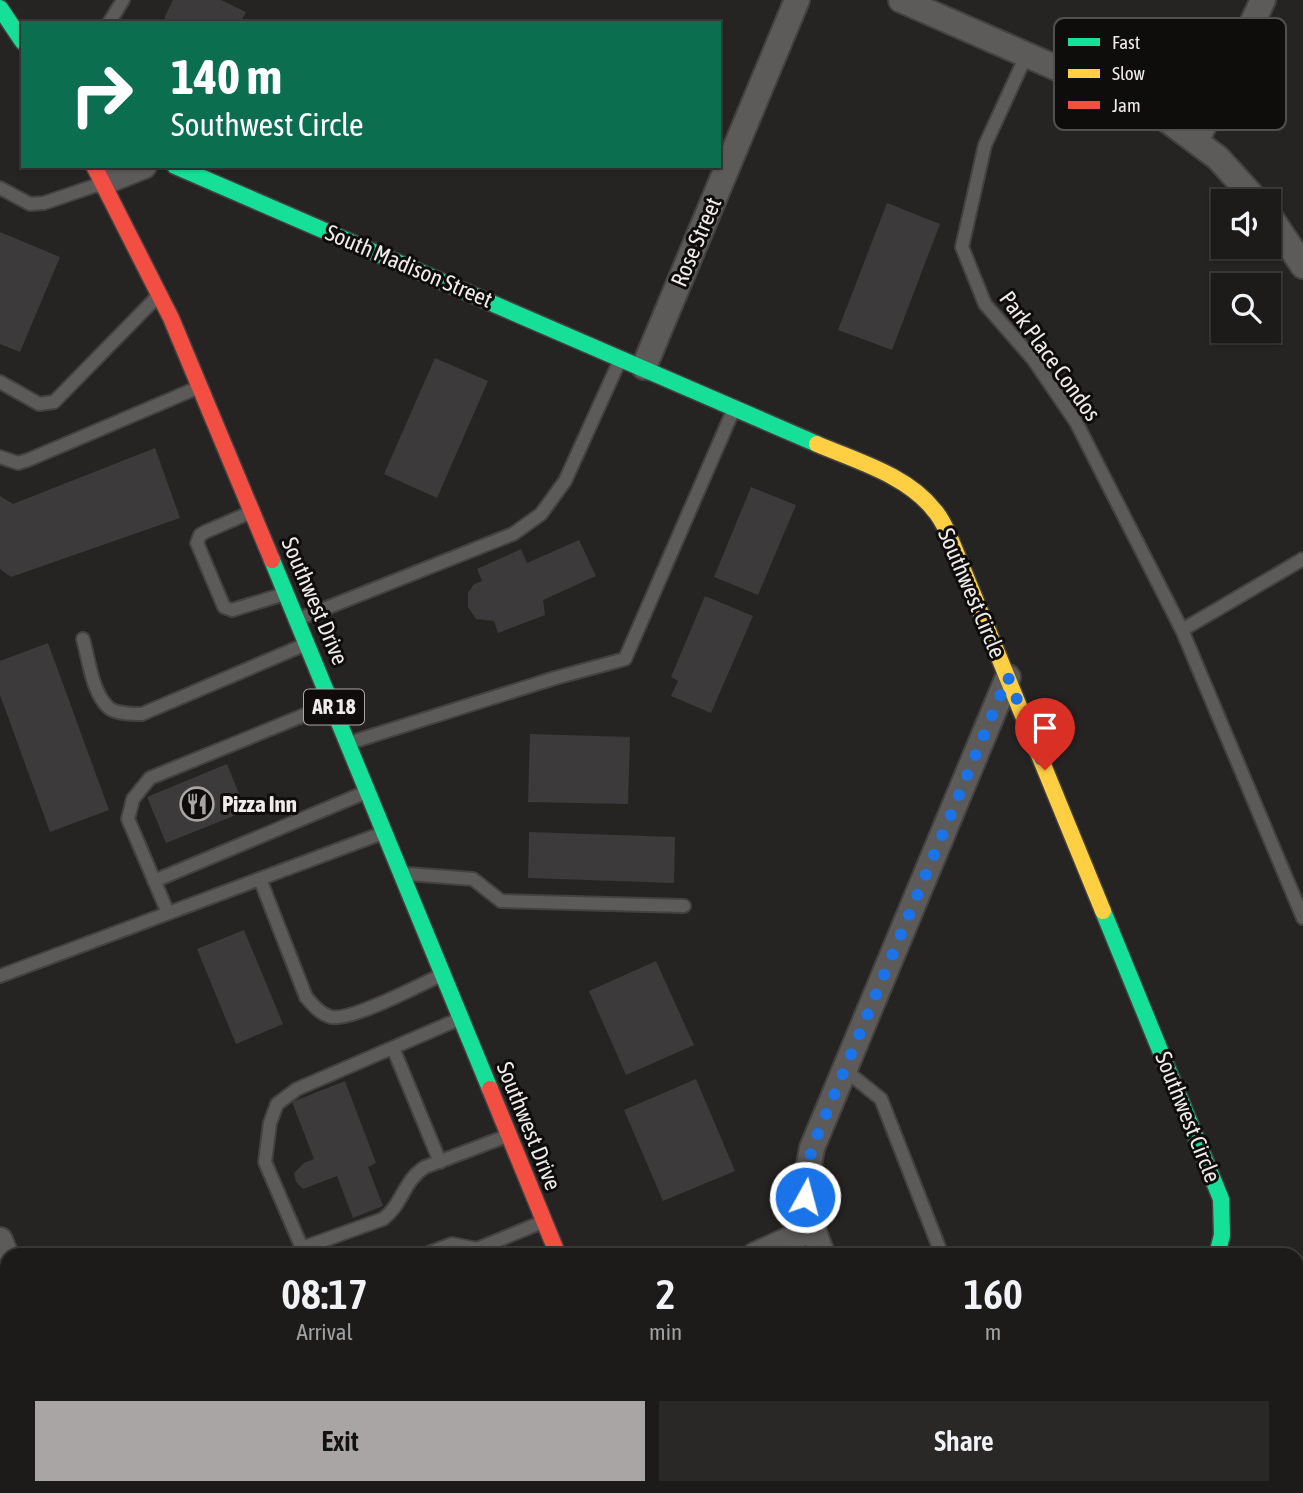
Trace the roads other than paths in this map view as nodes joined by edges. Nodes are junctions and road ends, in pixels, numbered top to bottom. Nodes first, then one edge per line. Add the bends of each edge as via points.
1 (122, 0) edge
2 (797, 0) edge
3 (901, 0) edge
4 (1263, 0) edge
5 (0, 8) edge
6 (1255, 18) edge
7 (110, 21) edge
8 (15, 43) edge
9 (1026, 56) junction
10 (1054, 67) edge
11 (1183, 130) edge
12 (1202, 130) edge
13 (1197, 140) junction
14 (133, 168) edge
15 (179, 168) edge
16 (99, 174) edge
17 (0, 188) edge
18 (1246, 189) edge
19 (1281, 233) edge
20 (1303, 266) edge
21 (159, 295) junction
22 (621, 358) junction
23 (644, 368) junction
24 (0, 382) edge
25 (200, 387) junction
26 (734, 407) junction
27 (0, 457) edge
28 (253, 511) junction
29 (1303, 559) edge
30 (286, 593) junction
31 (298, 619) junction
32 (1182, 630) junction
33 (83, 639) dead end
34 (307, 644) junction
35 (1008, 677) junction
36 (332, 704) junction
37 (348, 743) junction
38 (368, 792) junction
39 (384, 833) junction
40 (401, 873) junction
41 (260, 879) junction
42 (154, 881) junction
43 (684, 906) dead end
44 (167, 913) junction
45 (1303, 918) edge
46 (443, 975) junction
47 (0, 976) edge
48 (461, 1018) junction
49 (393, 1048) junction
50 (845, 1070) junction
51 (509, 1135) junction
52 (440, 1162) junction
53 (544, 1221) junction
54 (812, 1229) junction
55 (301, 1248) edge
56 (313, 1248) edge
57 (441, 1248) edge
58 (464, 1248) edge
59 (485, 1248) edge
60 (555, 1248) edge
61 (770, 1248) edge
62 (820, 1248) edge
63 (939, 1248) edge
64 (1220, 1248) edge

1 - 7 lane
2 - 23 street, Rose Street
3 - 9 street
4 - 6 street
5 - 8 street
9 - 10 street
9 - 32 lane, Park Place Condos via 985,145 962,247 985,304 1033,359 1076,422
11 - 13 street
12 - 13 street
13 - 18 street
14 - 16 street
15 - 22 street, South Madison Street
16 - 17 lane via 44,203 30,204
16 - 21 street, Southwest Drive / AR 18
19 - 20 street
21 - 24 lane via 54,402 39,404
21 - 25 street, Southwest Drive / AR 18
22 - 23 street, South Madison Street
22 - 31 lane via 565,481 541,514 513,534
23 - 26 street, Southwest Circle
25 - 27 lane via 28,460 18,463
25 - 28 street, Southwest Drive / AR 18
26 - 35 street, Southwest Circle via 894,478 934,509
26 - 37 lane via 625,659
28 - 30 street, Southwest Drive / AR 18
28 - 30 lane via 200,535 197,543 220,602 232,610
29 - 32 lane
30 - 31 street, Southwest Drive / AR 18
31 - 34 street, Southwest Drive / AR 18
32 - 45 lane, Park Place Condos
33 - 34 lane via 99,694 110,709 127,714 142,714
34 - 36 street, Southwest Drive / AR 18
35 - 50 street
35 - 64 street, Southwest Circle via 1221,1199
36 - 37 street, Southwest Drive / AR 18
36 - 42 lane via 150,778 133,799 128,818
37 - 38 street, Southwest Drive / AR 18
38 - 39 street, Southwest Drive / AR 18
38 - 42 lane
39 - 40 street, Southwest Drive / AR 18
39 - 41 lane
40 - 43 lane via 473,879 501,901
40 - 46 street, Southwest Drive / AR 18
41 - 44 lane
41 - 46 lane via 306,997 316,1009 332,1017 353,1014
42 - 44 lane
44 - 47 lane
46 - 48 street, Southwest Drive / AR 18
48 - 49 lane
48 - 51 street, Southwest Drive / AR 18
49 - 52 lane
49 - 55 lane via 297,1089 277,1104 265,1162
50 - 54 street via 812,1148 806,1176
50 - 63 lane via 881,1099
51 - 52 lane
51 - 53 street, Southwest Drive / AR 18
52 - 56 lane via 413,1175 393,1211 383,1219
53 - 59 lane
53 - 60 street, Southwest Drive / AR 18
54 - 61 street
54 - 62 street
57 - 58 lane via 452,1244

